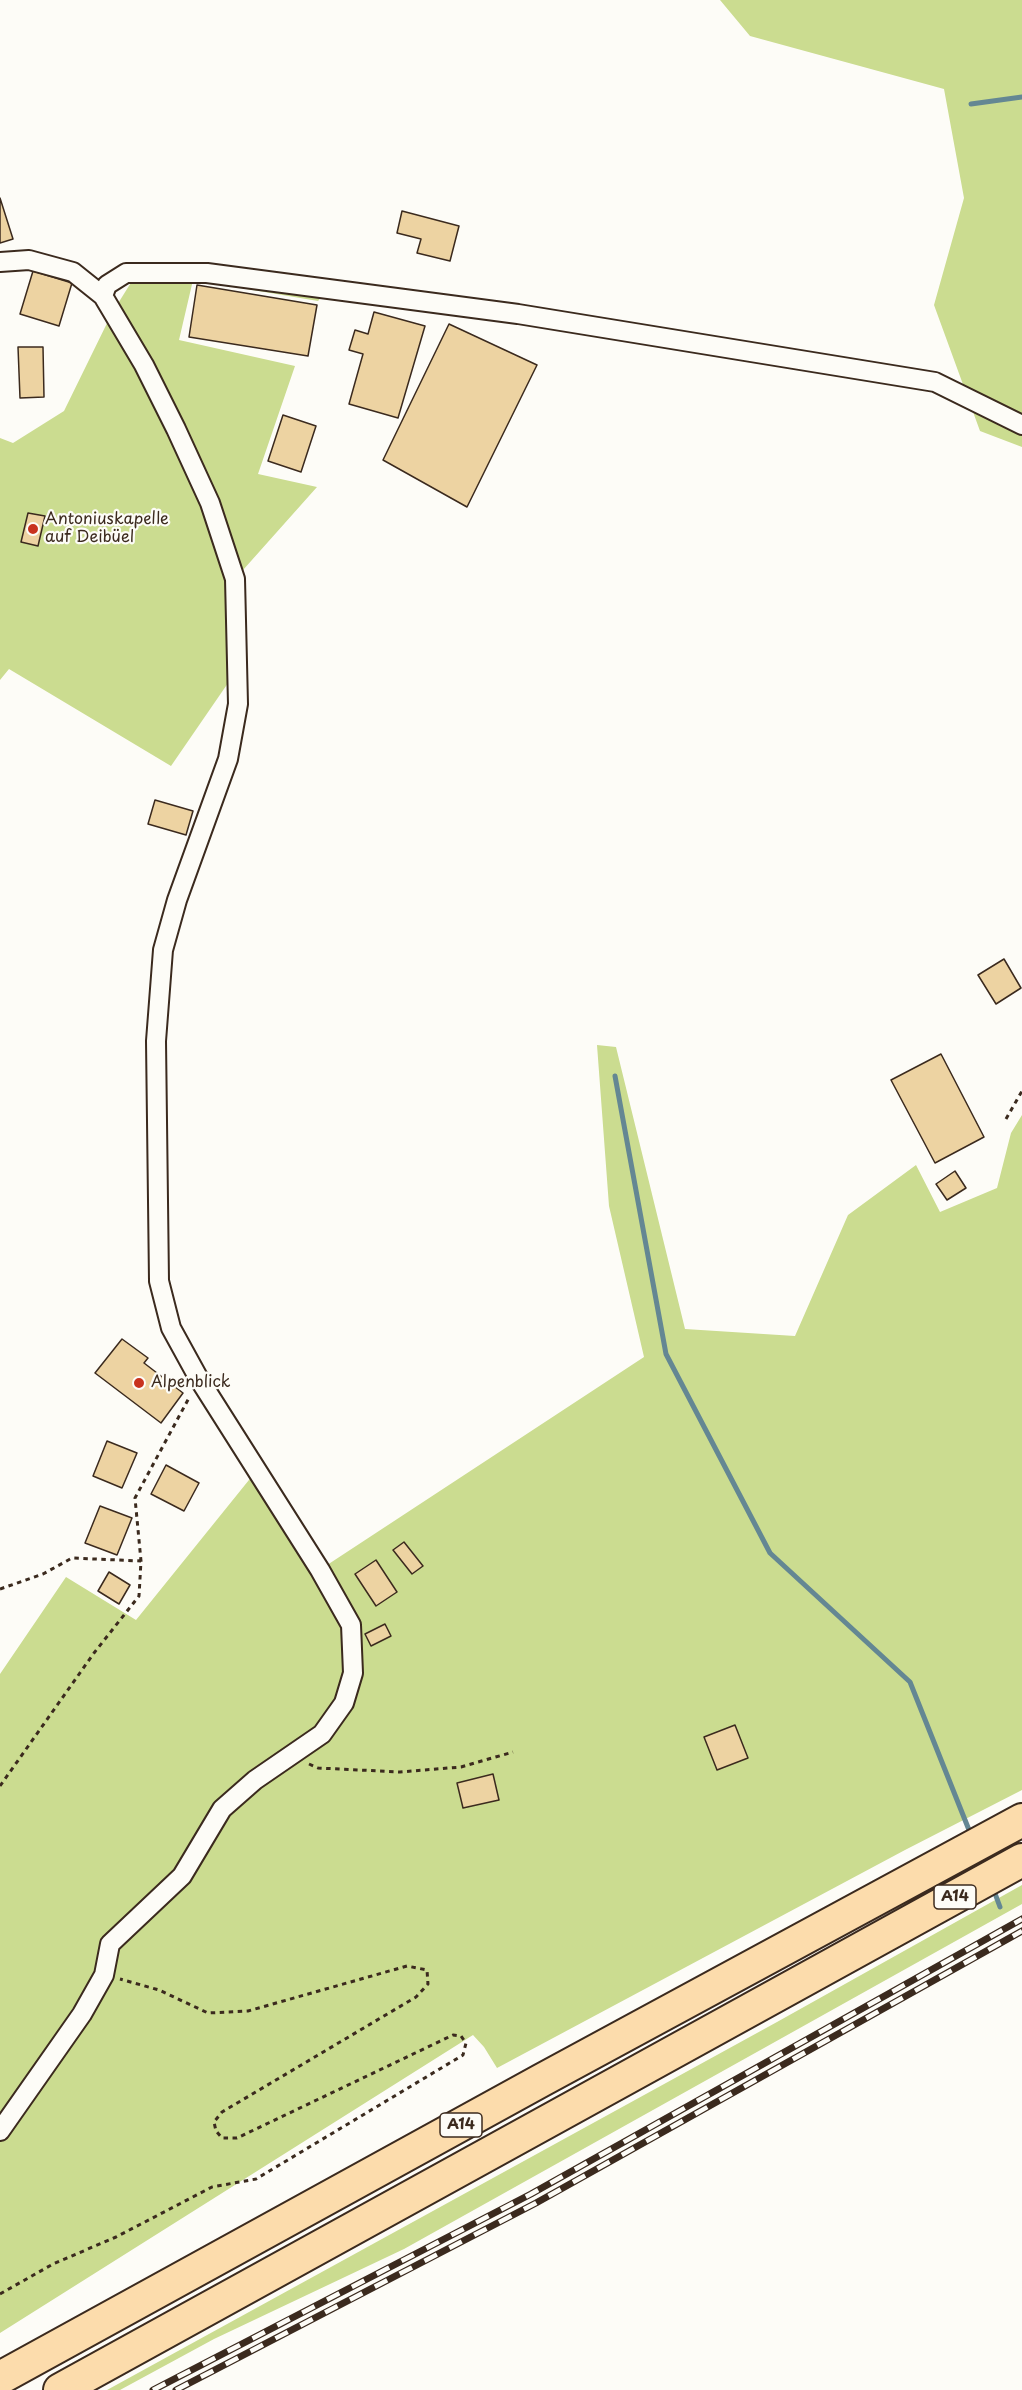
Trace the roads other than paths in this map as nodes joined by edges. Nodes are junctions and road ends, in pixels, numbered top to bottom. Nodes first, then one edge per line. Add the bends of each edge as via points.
1 (0, 262) edge
2 (103, 296) junction
3 (1022, 425) edge
4 (1022, 1820) edge
5 (1022, 1860) edge
6 (0, 2131) edge
7 (0, 2378) edge
8 (60, 2390) edge

1 - 2 street via 29,260 73,272
2 - 3 street via 107,285 126,273 207,273 509,313 934,382
2 - 6 street via 144,364 176,429 210,503 235,579 238,704 228,759 163,950 156,1041 159,1281 171,1328 199,1379 351,1625 353,1673 344,1703 322,1734 255,1780 222,1809 182,1876 110,1944 104,1975 82,2014
4 - 7 highway, A14
5 - 8 highway, A14

